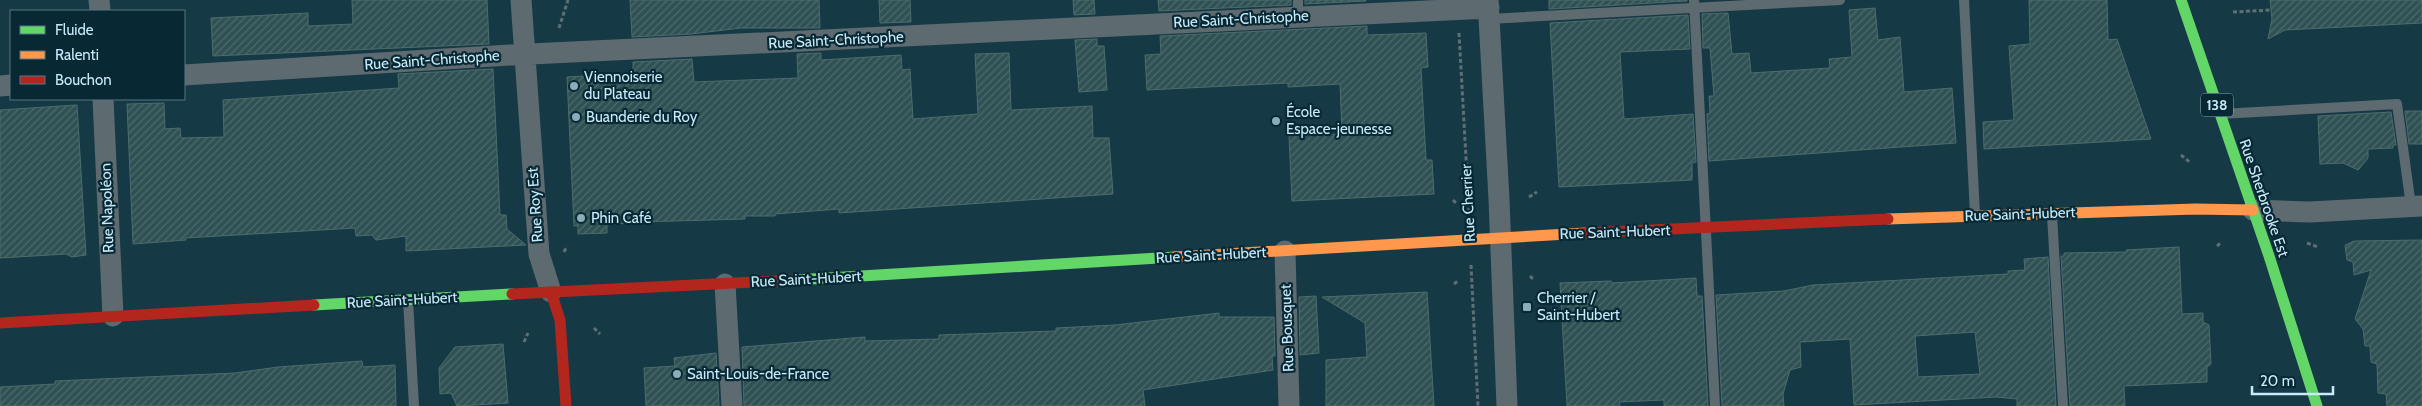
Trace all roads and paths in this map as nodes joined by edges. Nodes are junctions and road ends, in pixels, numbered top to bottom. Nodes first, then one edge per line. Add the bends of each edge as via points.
1 (521, 0) edge
2 (568, 0) edge
3 (1840, 0) edge
4 (1964, 0) edge
5 (2181, 0) edge
6 (1694, 4) edge
7 (1298, 8) edge
8 (1458, 9) junction
9 (1489, 9) edge
10 (2271, 10) dead end
11 (2233, 12) dead end
12 (554, 35) dead end
13 (524, 54) junction
14 (185, 75) edge
15 (103, 100) edge
16 (2220, 114) junction
17 (2181, 155) dead end
18 (2191, 163) dead end
19 (1538, 192) dead end
20 (1529, 197) dead end
21 (1453, 200) dead end
22 (1456, 203) dead end
23 (2417, 206) edge
24 (2253, 210) junction
25 (2052, 213) junction
26 (1975, 215) junction
27 (1705, 228) junction
28 (1500, 236) junction
29 (1470, 239) junction
30 (2222, 242) dead end
31 (2307, 243) dead end
32 (2217, 246) dead end
33 (2318, 247) dead end
34 (1285, 250) junction
35 (1530, 276) dead end
36 (1459, 280) dead end
37 (1534, 280) dead end
38 (725, 284) junction
39 (1454, 284) dead end
40 (551, 292) junction
41 (408, 300) junction
42 (113, 316) junction
43 (0, 323) edge
44 (594, 328) dead end
45 (528, 334) dead end
46 (600, 334) dead end
47 (524, 342) dead end
48 (414, 406) edge
49 (566, 406) edge
50 (732, 406) edge
51 (1289, 406) edge
52 (1478, 406) edge
53 (1508, 406) edge
54 (1715, 406) edge
55 (2063, 406) edge
56 (2317, 406) edge

1 - 13 street, Rue Roy Est
2 - 12 path
3 - 6 lane
4 - 26 lane
5 - 16 street, Rue Sherbrooke Est / 138
6 - 9 lane
6 - 27 lane
7 - 8 street, Rue Saint-Christophe
7 - 13 street, Rue Saint-Christophe
8 - 9 street, Rue Saint-Christophe
8 - 29 path, Rue Cherrier
9 - 28 street, Rue Cherrier
10 - 11 path
13 - 14 street, Rue Saint-Christophe
13 - 40 street, Rue Roy Est via 539,254
15 - 42 street, Rue Napoléon
16 - 23 lane via 2397,104
16 - 24 street, Rue Sherbrooke Est / 138
17 - 18 path
19 - 20 path
21 - 22 path
23 - 24 street, Rue Saint-Hubert via 2310,212
24 - 25 street, Rue Saint-Hubert
24 - 56 street, Rue Sherbrooke Est / 138
25 - 26 street, Rue Saint-Hubert
25 - 55 lane
26 - 27 street, Rue Saint-Hubert
27 - 28 street, Rue Saint-Hubert
27 - 54 lane
28 - 29 street, Rue Saint-Hubert
28 - 53 street, Rue Cherrier
29 - 34 street, Rue Saint-Hubert
29 - 52 path, Rue Cherrier
30 - 32 path
31 - 33 path
34 - 38 street, Rue Saint-Hubert
34 - 51 street, Rue Bousquet
35 - 37 path
36 - 39 path
38 - 40 street, Rue Saint-Hubert
38 - 50 street
40 - 41 street, Rue Saint-Hubert
40 - 49 street, Rue Roy Est via 560,320
41 - 42 street, Rue Saint-Hubert
41 - 48 lane
42 - 43 street, Rue Saint-Hubert
44 - 46 path
45 - 47 path

